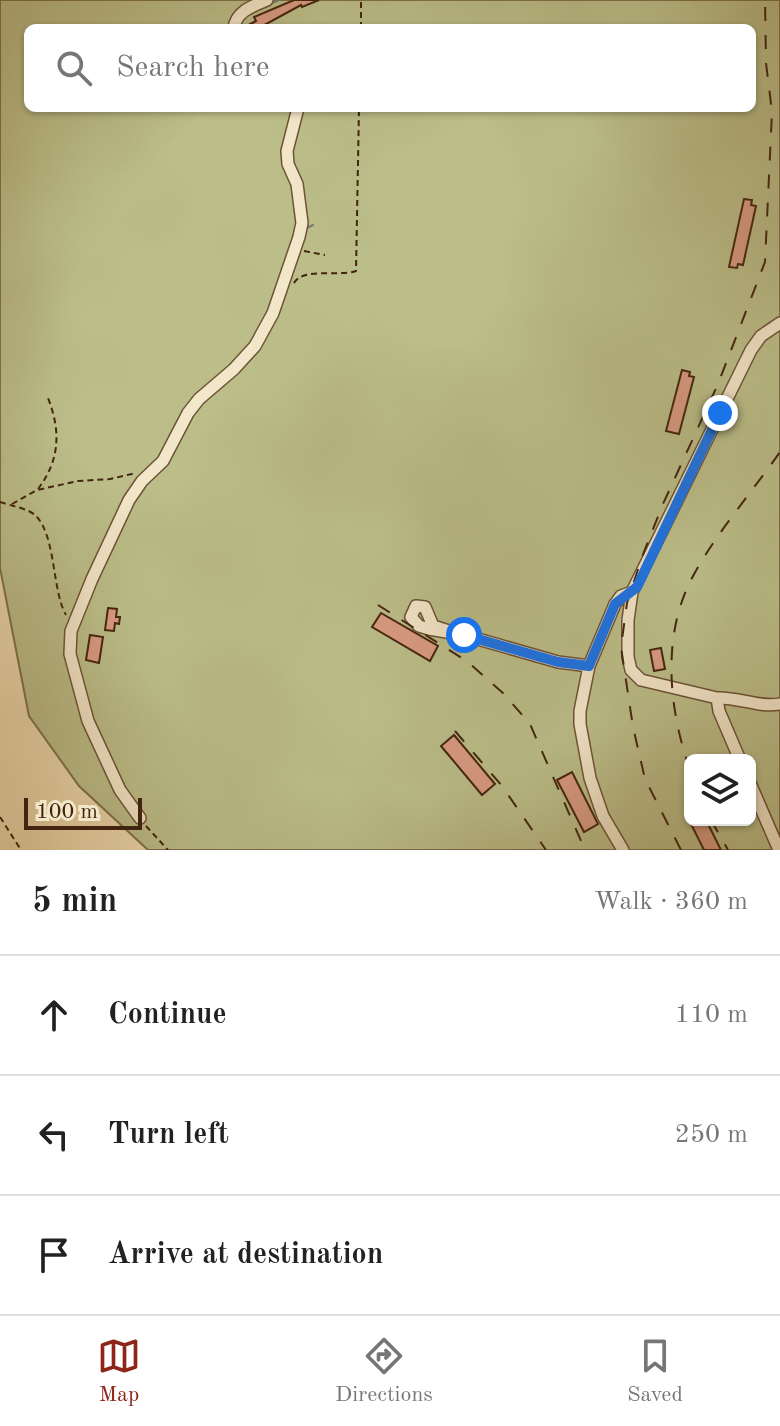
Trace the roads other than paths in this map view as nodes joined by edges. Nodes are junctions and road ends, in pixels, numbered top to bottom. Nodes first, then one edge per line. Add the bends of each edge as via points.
1 (267, 0) edge
2 (235, 24) edge
3 (297, 112) edge
4 (780, 323) edge
5 (632, 592) junction
6 (452, 632) dead end
7 (589, 666) junction
8 (717, 698) junction
9 (780, 704) edge
10 (737, 754) edge
11 (756, 797) edge
12 (140, 818) road end
13 (623, 850) edge
14 (779, 850) edge

1 - 2 lane via 247,9
3 - 12 lane via 287,151 297,184 299,237 273,313 255,346 188,413 163,461 129,500 65,647 95,739
4 - 5 lane via 751,350
5 - 7 lane via 615,604
5 - 8 lane via 627,638 631,670 641,680
6 - 7 lane
7 - 13 lane via 580,711 582,738 598,804
8 - 9 lane
8 - 10 lane
11 - 14 lane

